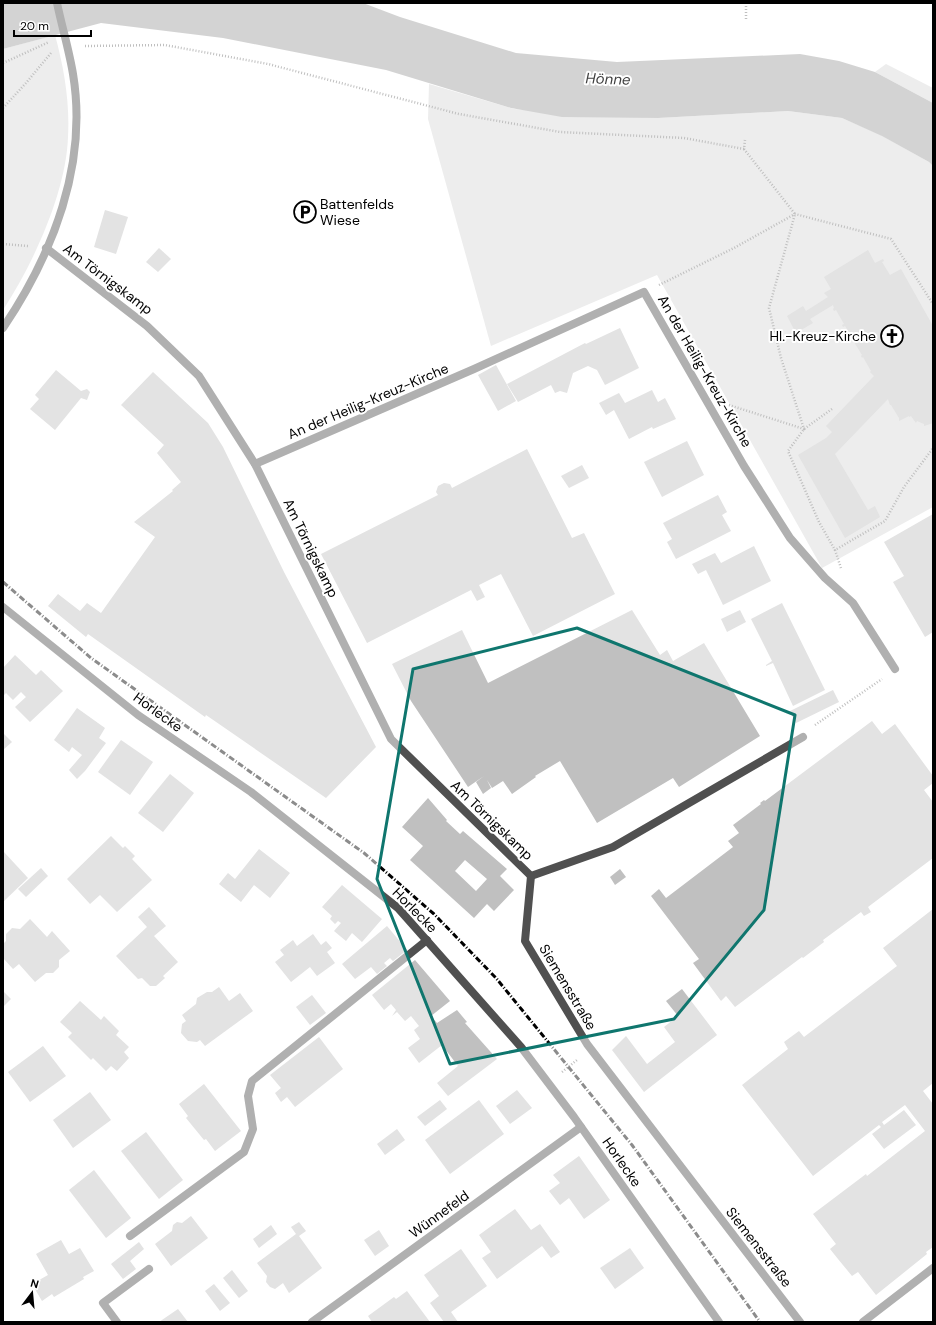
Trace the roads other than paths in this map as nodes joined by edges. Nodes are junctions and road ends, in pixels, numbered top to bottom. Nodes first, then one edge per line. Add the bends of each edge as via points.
1 (57, 3) edge
2 (46, 248) junction
3 (3, 328) edge
4 (255, 464) junction
5 (3, 607) edge
6 (895, 669) road end
7 (803, 736) road end
8 (532, 876) junction
9 (427, 940) junction
10 (581, 1127) junction
11 (130, 1236) dead end
12 (933, 1268) edge
13 (149, 1269) dead end
14 (117, 1322) edge
15 (312, 1322) edge
16 (719, 1322) edge
17 (800, 1322) edge
18 (863, 1322) edge

1 - 2 street via 73,74 76,144 70,182 60,217
2 - 3 street
2 - 4 street, Am Törnigskamp via 147,326 200,376
4 - 6 street, An der Heilig-Kreuz-Kirche via 644,292 790,538 825,578 853,603
4 - 8 street, Am Törnigskamp via 391,739
5 - 9 street, Horlecke via 138,715 257,797 398,908
7 - 8 street via 614,847
8 - 17 street, Siemensstraße via 526,941 586,1044
9 - 10 street, Horlecke via 521,1047
9 - 11 street via 252,1081 248,1096 253,1129 244,1152
10 - 15 street, Wünnefeld
10 - 16 street, Horlecke
12 - 18 street
13 - 14 street via 103,1303

